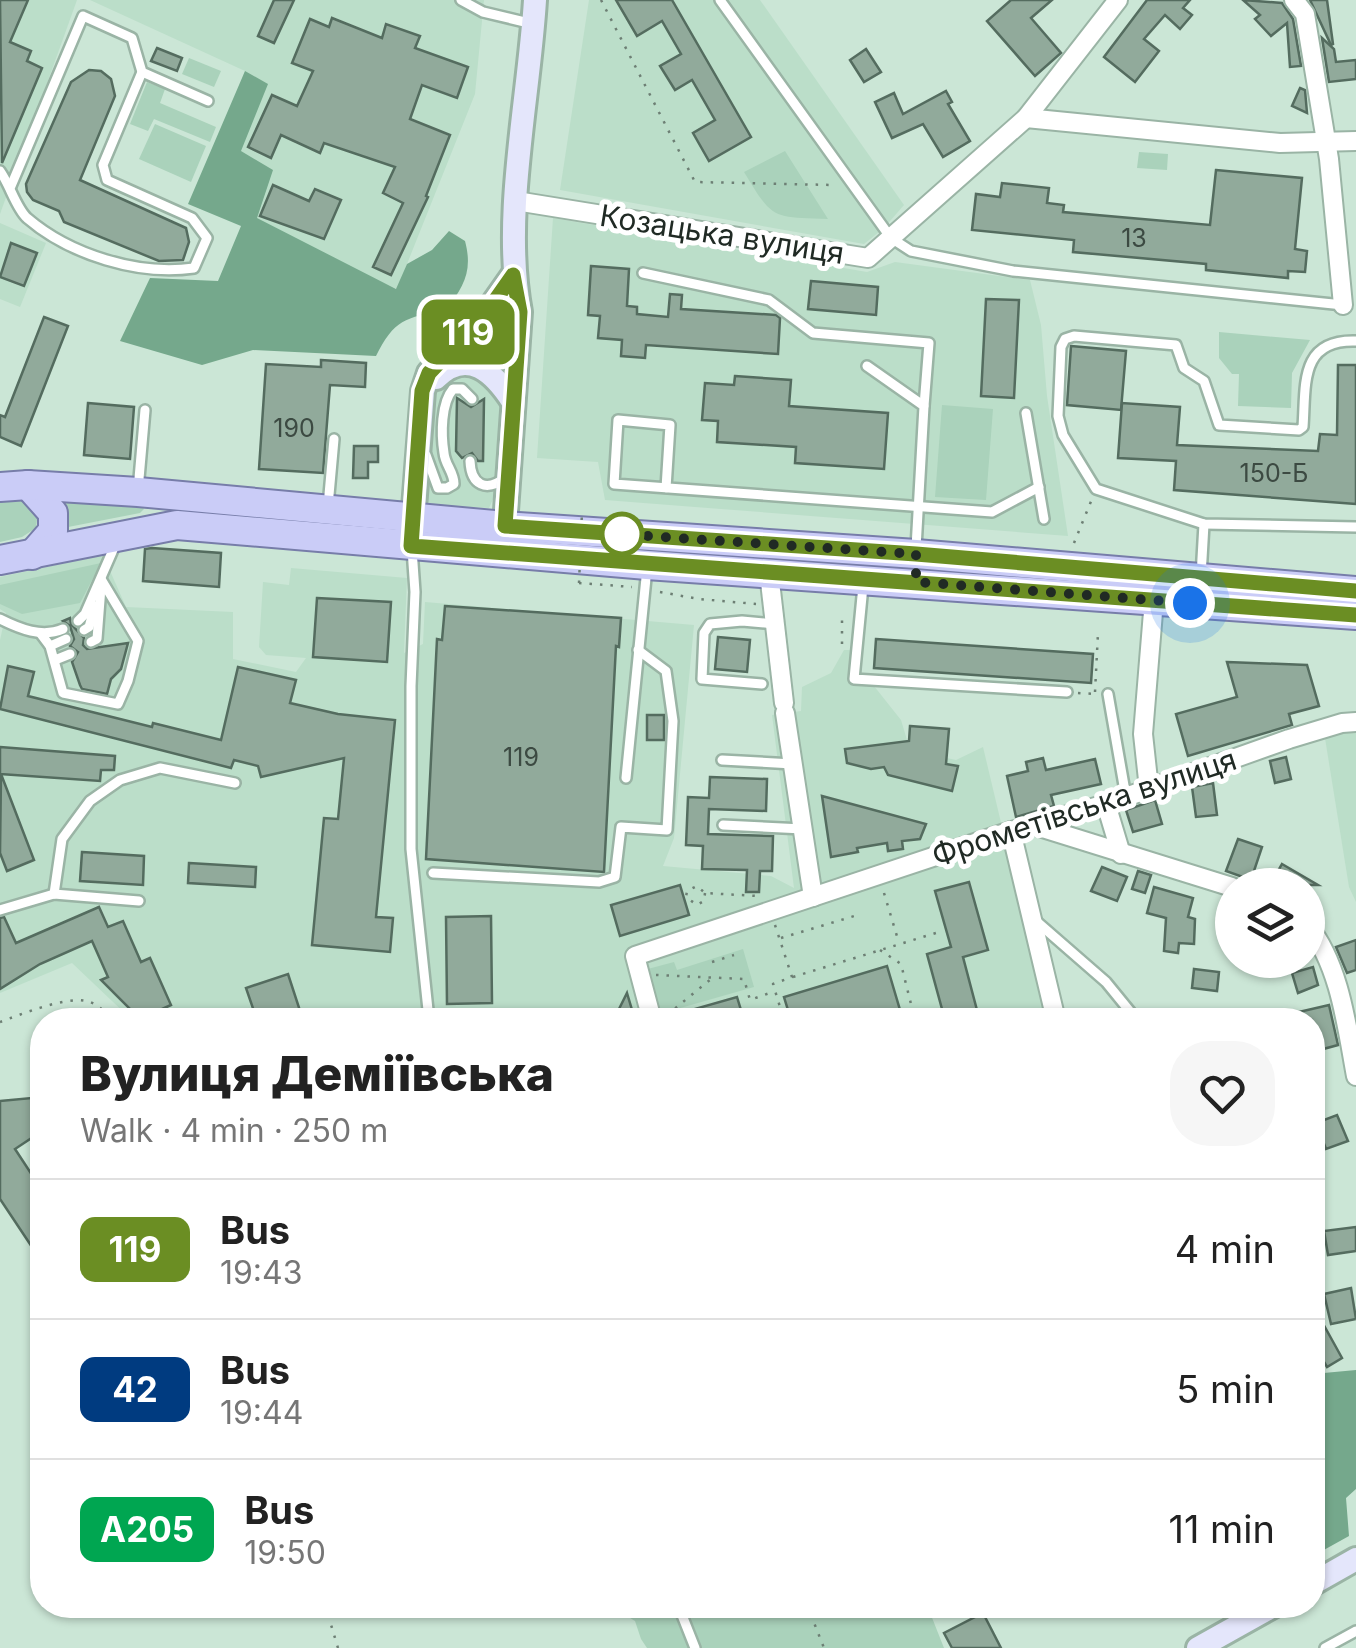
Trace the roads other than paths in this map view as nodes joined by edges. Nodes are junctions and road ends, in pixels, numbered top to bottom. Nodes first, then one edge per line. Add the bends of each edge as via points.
1 (461, 0) edge
2 (720, 0) edge
3 (1118, 0) edge
4 (1294, 0) edge
5 (534, 12) edge
6 (142, 72) junction
7 (208, 101) dead end
8 (1026, 118) junction
9 (1326, 142) junction
10 (1356, 142) edge
11 (0, 172) edge
12 (11, 186) junction
13 (516, 200) junction
14 (891, 238) junction
15 (644, 273) dead end
16 (513, 275) junction
17 (1343, 305) joint
18 (1356, 342) edge
19 (866, 366) dead end
20 (422, 391) junction
21 (472, 399) dead end
22 (514, 402) junction
23 (924, 406) junction
24 (145, 410) dead end
25 (1026, 413) dead end
26 (419, 428) junction
27 (334, 439) dead end
28 (470, 461) dead end
29 (508, 474) junction
30 (14, 486) edge
31 (1039, 487) junction
32 (666, 488) junction
33 (138, 492) junction
34 (918, 508) junction
35 (328, 511) junction
36 (1044, 519) dead end
37 (1204, 524) junction
38 (1356, 527) edge
39 (412, 532) junction
40 (121, 534) junction
41 (504, 540) junction
42 (32, 554) junction
43 (0, 560) edge
44 (916, 568) junction
45 (769, 573) junction
46 (646, 577) junction
47 (101, 579) junction
48 (863, 579) junction
49 (1200, 580) junction
50 (1356, 591) edge
51 (1154, 600) junction
52 (1356, 614) edge
53 (774, 615) junction
54 (0, 619) edge
55 (81, 625) dead end
56 (41, 634) junction
57 (91, 642) dead end
58 (50, 646) junction
59 (638, 650) junction
60 (70, 654) dead end
61 (56, 660) junction
62 (762, 684) dead end
63 (1066, 692) road end
64 (1108, 694) road end
65 (1356, 722) edge
66 (722, 760) dead end
67 (793, 764) junction
68 (626, 778) dead end
69 (235, 783) dead end
70 (1149, 789) junction
71 (1126, 798) junction
72 (1106, 804) junction
73 (723, 825) dead end
74 (1036, 826) junction
75 (803, 830) junction
76 (1011, 831) junction
77 (1120, 854) junction
78 (434, 873) dead end
79 (1215, 882) edge
80 (54, 894) junction
81 (813, 897) junction
82 (139, 901) dead end
83 (0, 910) edge
84 (1031, 916) junction
85 (1325, 960) edge
86 (428, 1008) edge
87 (655, 1008) edge
88 (1053, 1008) edge
89 (1127, 1008) edge
90 (1356, 1076) edge
91 (1356, 1559) edge
92 (1325, 1577) edge
93 (683, 1618) edge
94 (1252, 1618) edge
95 (1356, 1631) edge
96 (695, 1648) edge
97 (1198, 1648) edge
98 (1324, 1648) edge

1 - 5 lane via 483,12
2 - 14 lane
3 - 8 street, Козацька вулиця
4 - 9 street via 1306,14
5 - 13 street
6 - 7 lane
6 - 12 lane via 132,38 82,16
6 - 12 lane via 102,165 107,180 192,218 207,238 194,268 166,272 92,258 24,216
8 - 9 street
8 - 14 street, Козацька вулиця
9 - 10 street
9 - 17 street
11 - 12 lane
13 - 14 street, Козацька вулиця via 868,258
13 - 16 street
14 - 17 lane via 911,251 1013,270
15 - 23 lane via 769,300 813,333 928,343
16 - 20 street via 429,373
16 - 22 street via 520,312
18 - 37 lane via 1329,344 1311,358 1299,430 1219,425 1204,382 1184,368 1176,345 1065,340 1058,416 1096,489
19 - 23 lane
20 - 22 street via 458,364 477,366 496,376
20 - 26 street
21 - 26 lane via 462,388 445,398 444,455 455,477 447,488 433,480
22 - 29 street
23 - 34 lane
24 - 33 lane
25 - 31 lane
26 - 39 street
27 - 35 lane
28 - 29 lane via 481,486 498,484
29 - 41 street
30 - 33 main road
30 - 42 main road via 53,512 53,531
31 - 34 lane via 992,512
31 - 36 lane
32 - 32 lane via 614,484 618,420 670,425
32 - 34 lane
33 - 35 main road
34 - 44 lane
35 - 39 main road
37 - 38 lane
37 - 49 lane
39 - 40 main road via 176,525
39 - 41 main road
39 - 86 lane via 411,849
40 - 42 main road
40 - 47 lane
41 - 44 main road
41 - 46 main road
42 - 43 main road
44 - 48 main road
44 - 49 main road
44 - 51 main road
45 - 46 main road
45 - 48 main road
45 - 53 street
46 - 59 lane
47 - 55 lane via 90,627
47 - 57 lane via 97,639
47 - 61 lane via 138,641 118,704 63,693
48 - 63 lane via 854,679
49 - 50 main road
51 - 52 main road
51 - 70 street via 1143,734
53 - 62 lane via 710,624 704,633 702,680
53 - 67 street
54 - 56 lane
56 - 58 lane
56 - 58 lane via 64,634
58 - 61 lane
59 - 68 lane
59 - 78 lane via 666,671 673,721 667,830 621,827 615,877 599,882
60 - 61 lane
64 - 71 lane
65 - 70 street, Фрометівська вулиця
66 - 67 lane
67 - 75 street
69 - 80 lane via 160,768 120,780 90,801 62,839
70 - 71 street, Фрометівська вулиця
71 - 72 street, Фрометівська вулиця
72 - 74 street, Фрометівська вулиця
72 - 77 street
73 - 75 lane
74 - 76 street, Фрометівська вулиця
74 - 77 street
75 - 81 street
76 - 81 street, Фрометівська вулиця
76 - 84 street
77 - 79 street
80 - 82 lane
80 - 83 lane
81 - 87 street, Фрометівська вулиця via 635,956
84 - 88 street
84 - 89 lane
85 - 90 street
91 - 92 street
93 - 96 lane
94 - 97 street
95 - 98 lane

